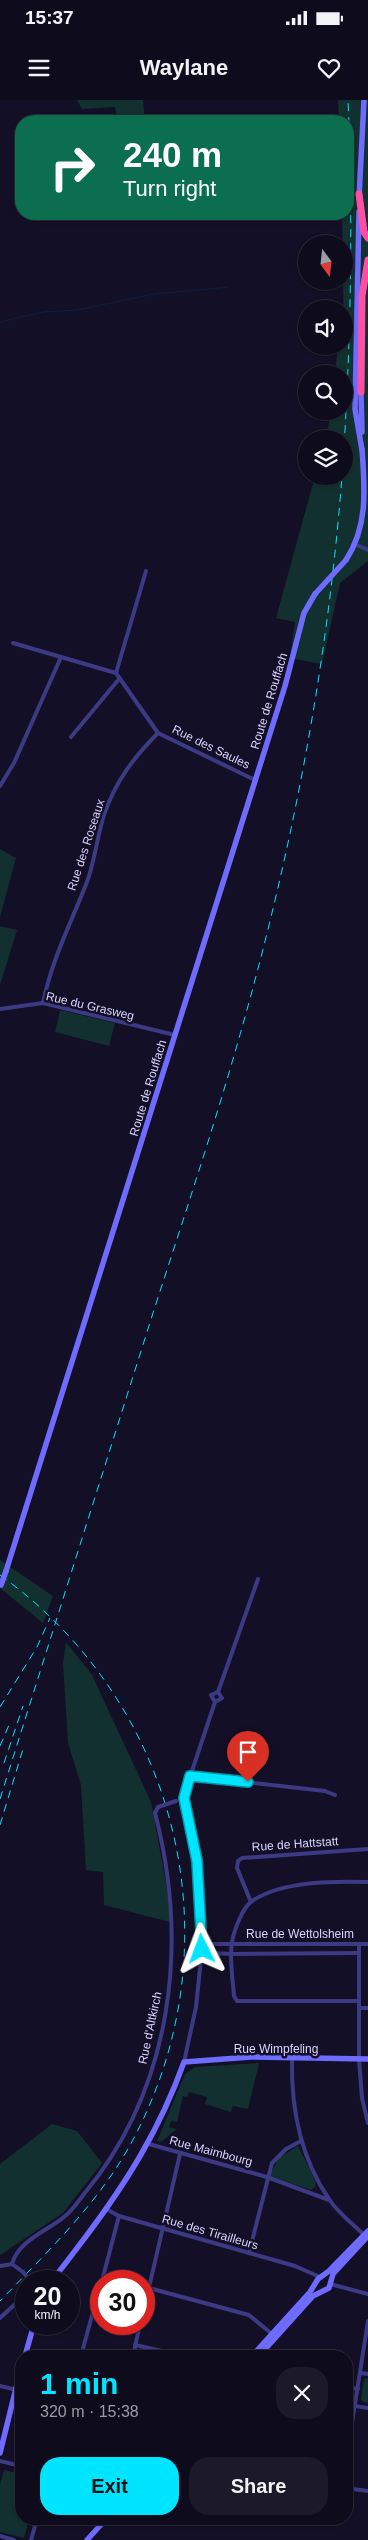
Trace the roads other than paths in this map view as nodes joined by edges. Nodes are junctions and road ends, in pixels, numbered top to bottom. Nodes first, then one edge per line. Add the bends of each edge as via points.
1 (364, 100) edge
2 (359, 194) junction
3 (368, 238) edge
4 (368, 260) edge
5 (358, 391) junction
6 (357, 545) junction
7 (368, 550) edge
8 (146, 571) dead end
9 (13, 643) dead end
10 (61, 657) junction
11 (116, 673) junction
12 (119, 679) junction
13 (158, 733) junction
14 (71, 737) dead end
15 (255, 780) junction
16 (0, 786) edge
17 (43, 1003) junction
18 (0, 1008) edge
19 (175, 1036) junction
20 (258, 1579) dead end
21 (1, 1586) edge
22 (218, 1692) junction
23 (215, 1702) junction
24 (190, 1776) junction
25 (335, 1795) dead end
26 (184, 1798) junction
27 (368, 1849) edge
28 (368, 1882) edge
29 (251, 1902) junction
30 (232, 1944) junction
31 (359, 1944) junction
32 (368, 1944) edge
33 (204, 1949) junction
34 (359, 1953) junction
35 (232, 1954) junction
36 (358, 2001) junction
37 (358, 2008) junction
38 (368, 2008) edge
39 (292, 2059) junction
40 (359, 2059) junction
41 (368, 2059) edge
42 (184, 2062) junction
43 (368, 2123) edge
44 (301, 2141) junction
45 (149, 2144) junction
46 (180, 2154) junction
47 (267, 2177) junction
48 (329, 2200) junction
49 (106, 2209) junction
50 (119, 2216) junction
51 (163, 2229) junction
52 (367, 2234) edge
53 (249, 2253) junction
54 (12, 2264) junction
55 (0, 2266) edge
56 (20, 2270) edge
57 (59, 2270) edge
58 (104, 2270) edge
59 (153, 2270) edge
60 (309, 2274) junction
61 (321, 2277) junction
62 (316, 2283) junction
63 (330, 2284) junction
64 (155, 2290) edge
65 (324, 2290) junction
66 (345, 2290) junction
67 (368, 2294) edge
68 (15, 2304) edge
69 (0, 2318) edge
70 (368, 2321) edge
71 (90, 2323) edge
72 (272, 2334) junction
73 (31, 2335) edge
74 (137, 2335) edge
75 (135, 2345) junction
76 (27, 2350) edge
77 (83, 2350) edge
78 (134, 2350) edge
79 (157, 2350) edge
80 (257, 2350) edge
81 (264, 2350) edge
82 (360, 2372) junction
83 (368, 2374) edge
84 (0, 2386) edge
85 (353, 2388) edge
86 (15, 2389) edge
87 (358, 2389) junction
88 (15, 2400) edge
89 (355, 2406) junction
90 (368, 2408) edge
91 (353, 2418) edge
92 (0, 2453) edge
93 (0, 2461) edge
94 (15, 2465) edge
95 (353, 2489) edge
96 (368, 2491) edge
97 (35, 2525) edge
98 (101, 2525) edge
99 (0, 2536) edge
100 (14, 2540) edge
101 (31, 2540) edge
102 (87, 2540) edge

1 - 2 main road
2 - 3 highway via 364,232
2 - 5 main road
4 - 5 highway via 362,296
5 - 6 main road via 368,503
6 - 7 street
6 - 15 main road, Route de Rouffach, bridge via 315,594 304,613
8 - 11 street
9 - 10 street
10 - 11 street
10 - 16 street via 22,747
11 - 12 street, Rue des Saules
12 - 13 street, Rue des Saules
12 - 14 street
13 - 15 street, Rue des Saules
13 - 17 street, Rue des Roseaux via 118,782 104,815 87,881 50,971
15 - 19 main road, Route de Rouffach
17 - 18 street, Rue du Grasweg
17 - 19 street, Rue du Grasweg
19 - 21 main road, Route de Rouffach, bridge
20 - 22 street
22 - 23 street via 212,1695
22 - 23 street via 222,1698
23 - 24 street
24 - 25 street via 325,1791
24 - 26 street
26 - 33 street via 197,1861
26 - 54 street, Rue d'Altkirch, bridge via 158,1807 154,1813 169,1880 173,1954 168,2003 155,2063 124,2131 93,2183 66,2216 27,2242
27 - 29 street, Rue de Hattstatt via 242,1858 237,1868
28 - 29 street via 323,1882 294,1887
29 - 30 street via 242,1914
30 - 31 street, Rue de Wettolsheim
30 - 33 street, Rue de Wettolsheim via 211,1944
30 - 35 street, Rue de Wettolsheim
31 - 32 street, Rue de Wettolsheim
31 - 34 street
33 - 35 street, Rue de Wettolsheim via 212,1953
33 - 42 street
34 - 35 street, Rue de Wettolsheim
34 - 36 street
35 - 36 street via 237,2001
36 - 37 street
37 - 38 street
37 - 40 street
39 - 40 main road, Rue Wimpfeling
39 - 42 main road, Rue Wimpfeling via 251,2057
39 - 44 street via 294,2113
40 - 41 main road, Rue Wimpfeling
40 - 43 street
42 - 45 main road via 171,2099
44 - 47 street via 280,2153
44 - 48 street via 310,2166
45 - 46 street, Rue Maimbourg
45 - 49 main road
46 - 47 street, Rue Maimbourg
46 - 51 street
47 - 48 street, Rue Maimbourg
47 - 53 street
48 - 52 street
49 - 50 street, Rue des Tirailleurs
49 - 57 main road
50 - 51 street, Rue des Tirailleurs
50 - 58 street
51 - 53 street, Rue des Tirailleurs
51 - 59 street
52 - 61 main road
52 - 63 main road via 333,2274
53 - 60 street, Rue des Tirailleurs via 295,2266
54 - 55 street
54 - 56 street, bridge
60 - 61 street, Rue des Tirailleurs
60 - 62 street, Rue des Tirailleurs
61 - 62 main road
61 - 63 main road via 327,2278
62 - 65 main road
62 - 72 main road
63 - 65 main road
63 - 66 street
64 - 72 street via 249,2315
65 - 66 street
65 - 81 main road via 313,2296
66 - 67 street
68 - 69 street
70 - 82 street
71 - 77 street
72 - 80 main road
73 - 76 main road
74 - 75 street
75 - 78 street
75 - 79 street
82 - 83 street
82 - 87 street
84 - 86 street
85 - 87 street
87 - 89 street
88 - 92 main road
89 - 90 street
89 - 91 street
93 - 94 street
95 - 96 street
97 - 101 street
98 - 102 main road
99 - 100 street

